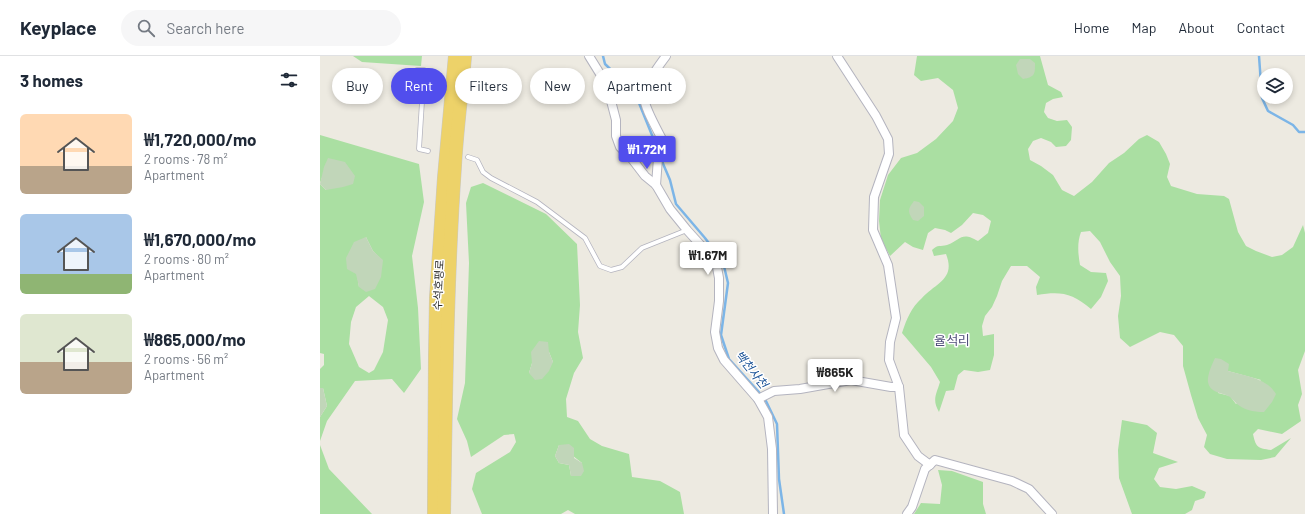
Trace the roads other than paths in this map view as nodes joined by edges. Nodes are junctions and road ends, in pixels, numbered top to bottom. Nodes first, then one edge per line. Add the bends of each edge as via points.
1 (452, 56) edge
2 (455, 56) edge
3 (465, 56) edge
4 (589, 56) edge
5 (666, 56) edge
6 (837, 56) edge
7 (453, 76) junction
8 (422, 104) edge
9 (428, 151) dead end
10 (468, 157) dead end
11 (656, 185) junction
12 (687, 230) junction
13 (899, 387) junction
14 (762, 396) junction
15 (930, 465) junction
16 (434, 514) edge
17 (444, 514) edge
18 (773, 514) edge
19 (907, 514) edge
20 (1052, 514) edge

1 - 7 highway
2 - 7 highway, 수석호평로
3 - 17 highway, 수석호평로 via 455,164 451,247
4 - 11 street via 610,97 620,147
5 - 11 street via 652,76 644,94 645,104 663,141 658,158
6 - 13 street via 888,139 889,154 874,197 874,230 888,265 896,318 889,360
7 - 16 highway, 수석호평로 via 436,298
8 - 9 lane via 419,149
10 - 12 lane via 477,160 483,172 491,178 537,202 585,238 600,266 611,270 622,267 642,248
11 - 12 street via 670,209
12 - 14 street via 716,262 719,278 715,332 718,348 724,360
13 - 14 street via 851,380 774,391
13 - 15 street via 904,435 918,456
14 - 18 street via 768,417 772,449
15 - 19 street via 925,470
15 - 20 street via 936,460 1012,481 1030,489

